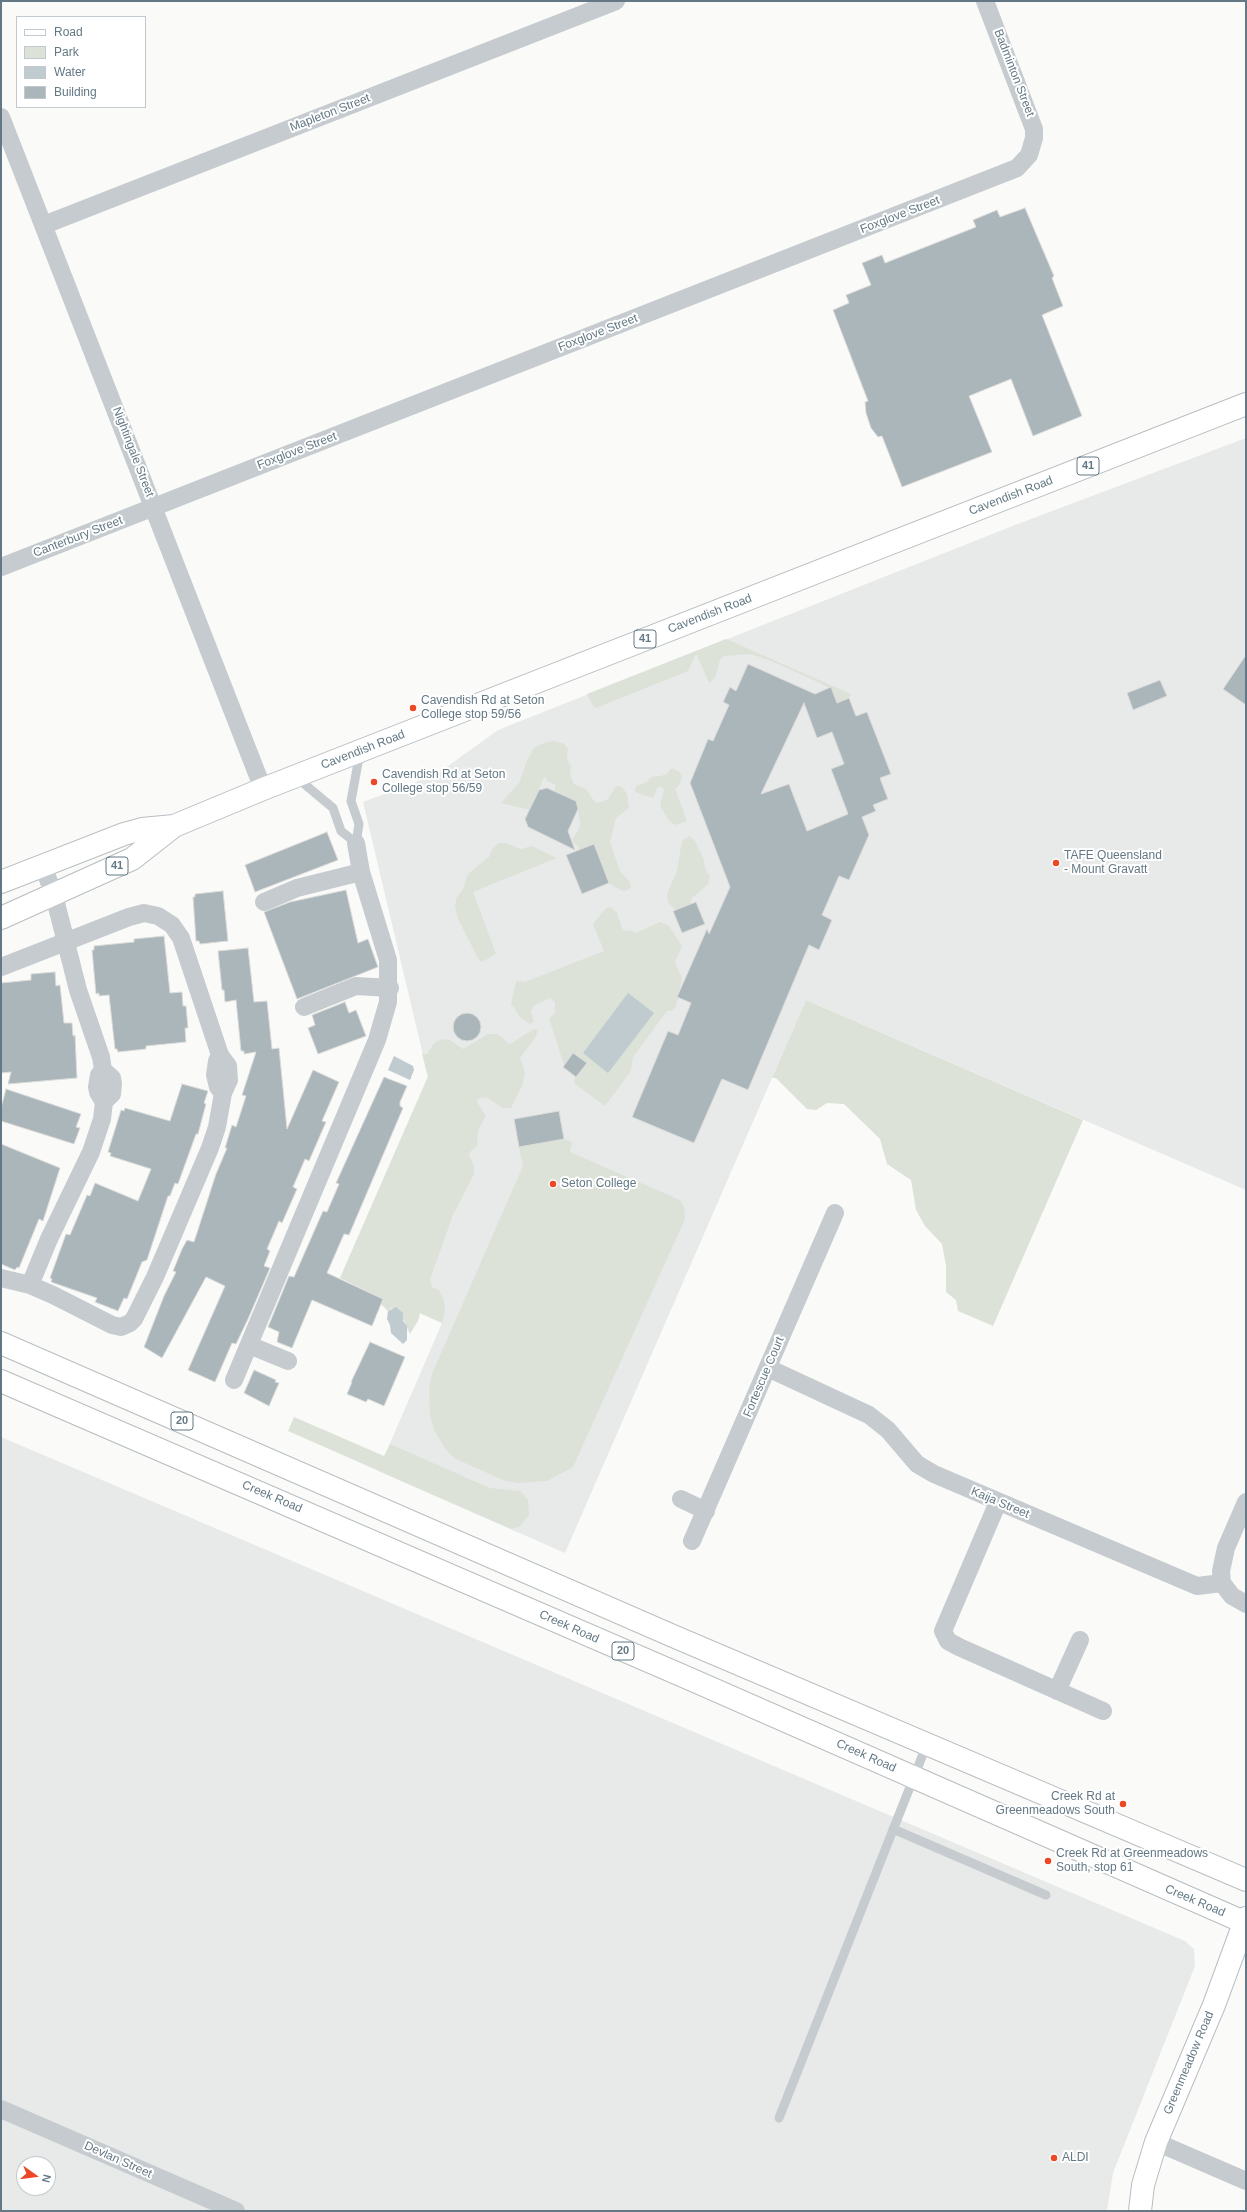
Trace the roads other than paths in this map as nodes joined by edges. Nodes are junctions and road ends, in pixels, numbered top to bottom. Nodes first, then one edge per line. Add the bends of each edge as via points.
1 (616, 1) edge
2 (985, 1) edge
3 (1, 117) edge
4 (1033, 147) joint
5 (44, 225) junction
6 (1246, 404) edge
7 (155, 507) junction
8 (1, 568) edge
9 (360, 751) junction
10 (295, 776) junction
11 (263, 789) junction
12 (174, 826) junction
13 (356, 843) junction
14 (43, 866) junction
15 (361, 872) junction
16 (1, 882) edge
17 (54, 895) junction
18 (264, 902) dead end
19 (1, 918) edge
20 (66, 942) junction
21 (1, 967) edge
22 (390, 988) junction
23 (304, 1007) dead end
24 (835, 1213) dead end
25 (1, 1278) edge
26 (30, 1285) junction
27 (1, 1343) edge
28 (249, 1345) junction
29 (288, 1361) dead end
30 (768, 1368) junction
31 (234, 1380) dead end
32 (1, 1381) edge
33 (682, 1499) dead end
34 (998, 1502) junction
35 (1246, 1502) edge
36 (706, 1511) junction
37 (692, 1541) dead end
38 (1222, 1583) junction
39 (1246, 1604) edge
40 (1080, 1640) dead end
41 (1057, 1691) junction
42 (1103, 1711) dead end
43 (927, 1744) junction
44 (913, 1777) junction
45 (893, 1829) junction
46 (1246, 1880) edge
47 (1046, 1895) dead end
48 (1245, 1921) edge
49 (1, 2109) edge
50 (779, 2118) dead end
51 (1156, 2142) junction
52 (1246, 2181) edge
53 (236, 2211) edge
54 (1140, 2211) edge

1 - 5 street, Mapleton Street
2 - 4 street, Badminton Street via 1032,120
3 - 5 street, Nightingale Street
4 - 7 street, Foxglove Street via 1017,168
5 - 7 street, Nightingale Street
6 - 9 main road, Cavendish Road / 41
7 - 8 street, Canterbury Street
7 - 11 street, Nightingale Street
9 - 10 main road, Cavendish Road / 41
9 - 13 lane via 351,801 359,824
10 - 11 main road, Cavendish Road / 41
10 - 13 lane via 333,808 341,831
11 - 12 main road, Cavendish Road / 41
12 - 14 main road, Cavendish Road / 41 via 142,829 124,834
12 - 17 main road, Cavendish Road / 41 via 132,859
13 - 15 street
14 - 16 main road, Cavendish Road / 41
14 - 17 street
15 - 18 street via 297,888
15 - 22 street via 388,960
17 - 19 main road, Cavendish Road / 41
17 - 20 street
20 - 21 street
20 - 26 street via 103,1070 112,1078 112,1094 104,1102 102,1119 93,1147
20 - 26 street via 144,913 165,920 181,938 220,1055 215,1074 222,1093 220,1113 210,1148 155,1277 134,1319 125,1326 116,1327
22 - 23 street via 356,986
22 - 28 street via 384,1021
24 - 30 street, Fortescue Court
25 - 26 street
27 - 43 main road, 20
28 - 29 street
28 - 31 street
30 - 34 street, Kaija Street via 869,1415 888,1430 917,1464
30 - 36 street, Fortescue Court
32 - 44 main road, Creek Road / 20
33 - 36 street
34 - 38 street, Kaija Street via 1197,1586
34 - 41 street via 943,1631 948,1641 959,1647
35 - 38 street via 1226,1548 1221,1571
36 - 37 street, Fortescue Court
38 - 39 street via 1232,1596
40 - 41 street
41 - 42 street
43 - 44 lane
43 - 46 main road, 20
44 - 45 lane
44 - 48 main road, Creek Road / 20
45 - 47 lane
45 - 50 lane
48 - 51 main road, Greenmeadow Road via 1212,2011
49 - 53 street, Devlan Street
51 - 52 street
51 - 54 main road, Greenmeadow Road via 1143,2185

